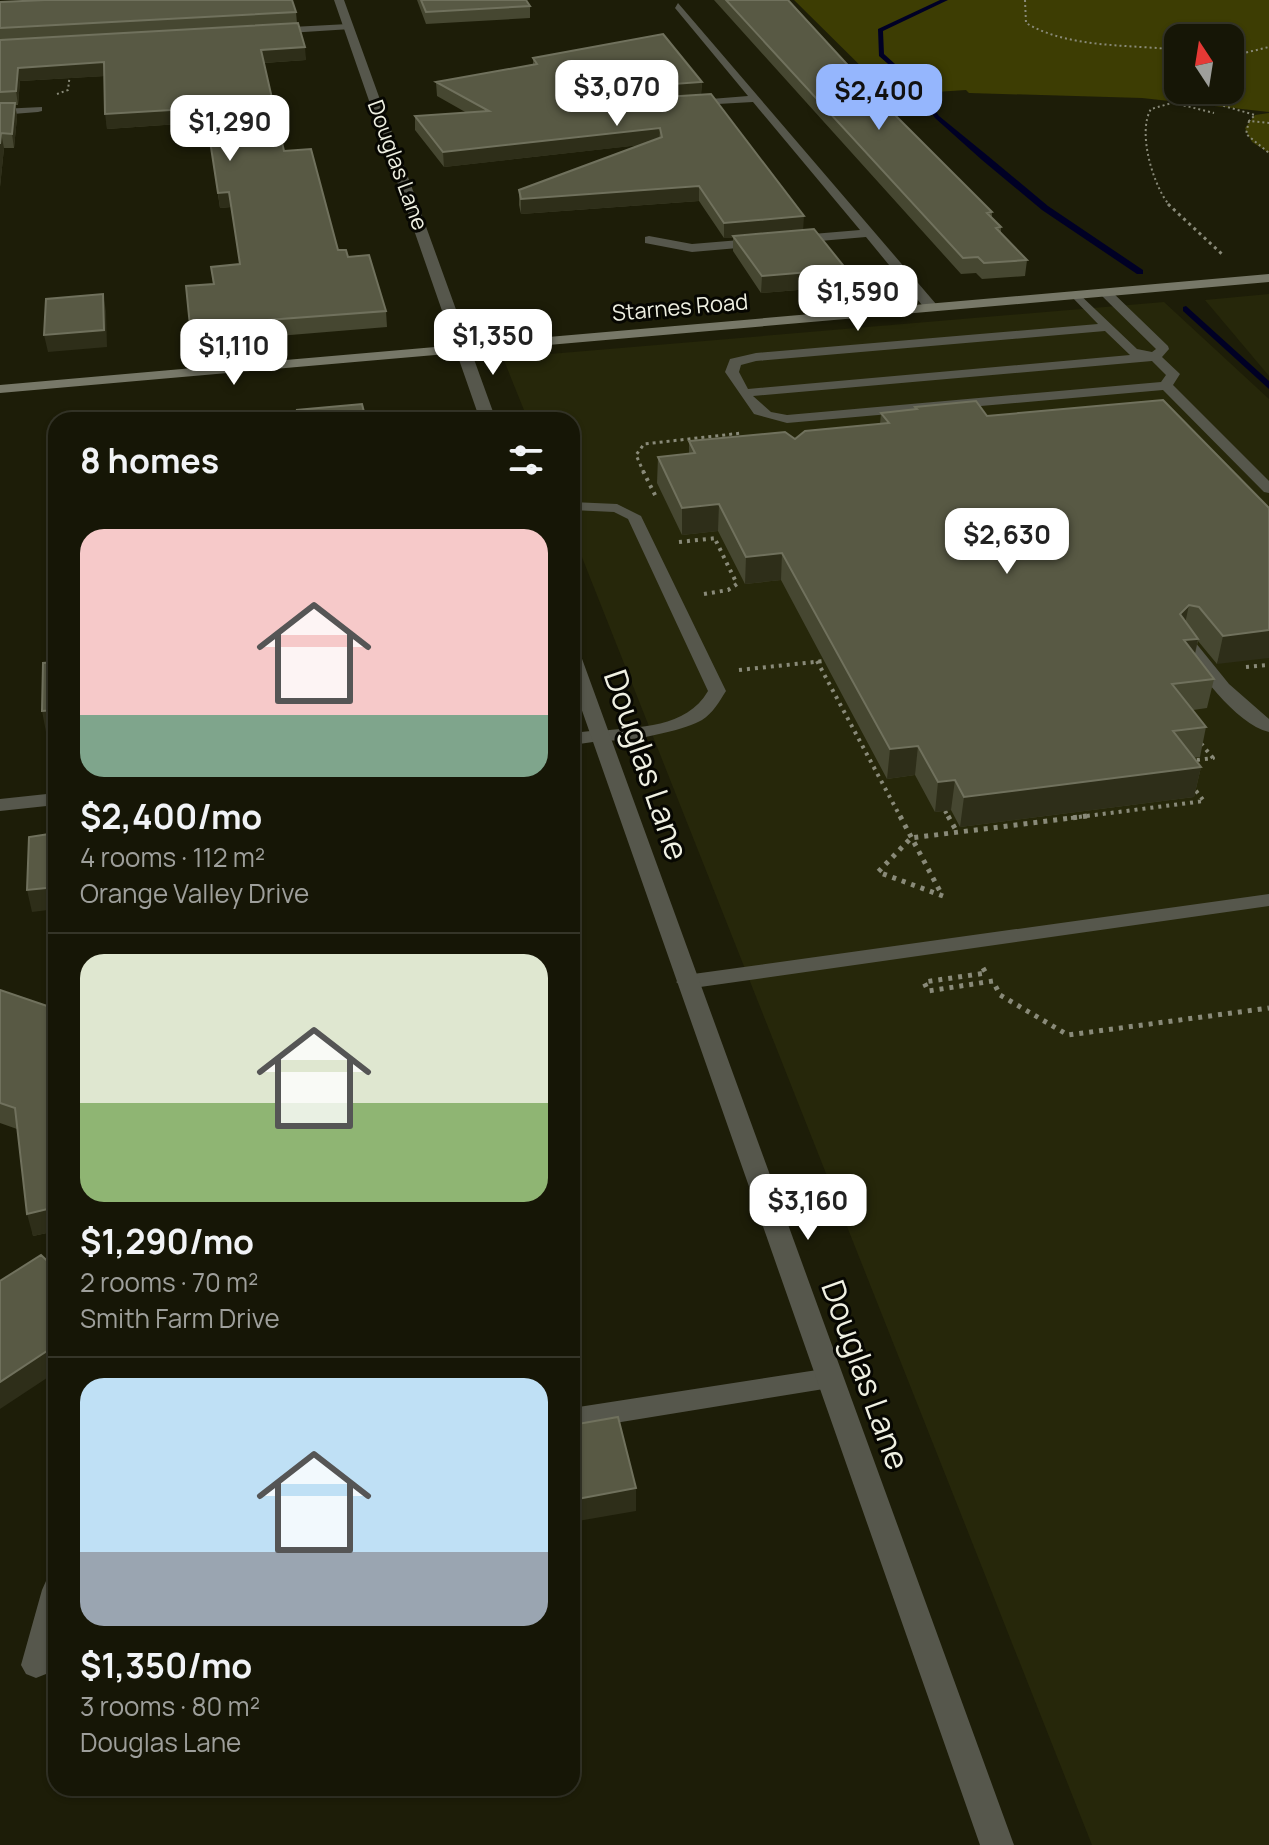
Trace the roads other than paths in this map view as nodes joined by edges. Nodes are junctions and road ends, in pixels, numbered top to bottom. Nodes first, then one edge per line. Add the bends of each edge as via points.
1 (339, 0) edge
2 (678, 6) dead end
3 (348, 27) junction
4 (258, 32) edge
5 (757, 99) junction
6 (680, 104) edge
7 (38, 109) dead end
8 (0, 112) edge
9 (870, 233) junction
10 (649, 240) dead end
11 (1269, 278) edge
12 (1106, 293) junction
13 (1076, 295) junction
14 (931, 307) junction
15 (1108, 327) junction
16 (462, 347) junction
17 (1155, 357) junction
18 (1166, 386) junction
19 (0, 389) edge
20 (744, 393) junction
21 (485, 412) edge
22 (1269, 489) edge
23 (580, 506) edge
24 (1185, 641) edge
25 (580, 679) edge
26 (1269, 727) edge
27 (600, 736) junction
28 (580, 738) edge
29 (48, 800) edge
30 (0, 805) edge
31 (1269, 900) edge
32 (686, 982) junction
33 (830, 1378) junction
34 (580, 1418) edge
35 (48, 1620) edge
36 (36, 1665) dead end
37 (997, 1845) edge

1 - 3 street, Douglas Lane
2 - 5 street
3 - 4 street
3 - 16 street, Douglas Lane
5 - 6 street
5 - 9 street
7 - 8 street
9 - 10 street via 692,248
9 - 14 street
11 - 12 main road, Starnes Road
12 - 13 main road, Starnes Road
12 - 17 lane via 1163,349
13 - 14 main road, Starnes Road
13 - 15 lane
14 - 16 main road, Starnes Road
15 - 17 lane via 1133,352
15 - 20 lane via 743,359 735,362 732,372
16 - 19 main road, Starnes Road
16 - 21 street, Douglas Lane
17 - 18 lane via 1173,374
17 - 20 lane
18 - 20 lane via 773,424
18 - 22 lane
23 - 27 lane via 617,508 634,516 717,691 711,706 692,723
24 - 26 lane via 1251,716
25 - 27 street, Douglas Lane
27 - 28 street
27 - 32 street, Douglas Lane
29 - 30 street
31 - 32 lane
32 - 33 street, Douglas Lane
33 - 34 lane
33 - 37 street, Douglas Lane
35 - 36 lane

